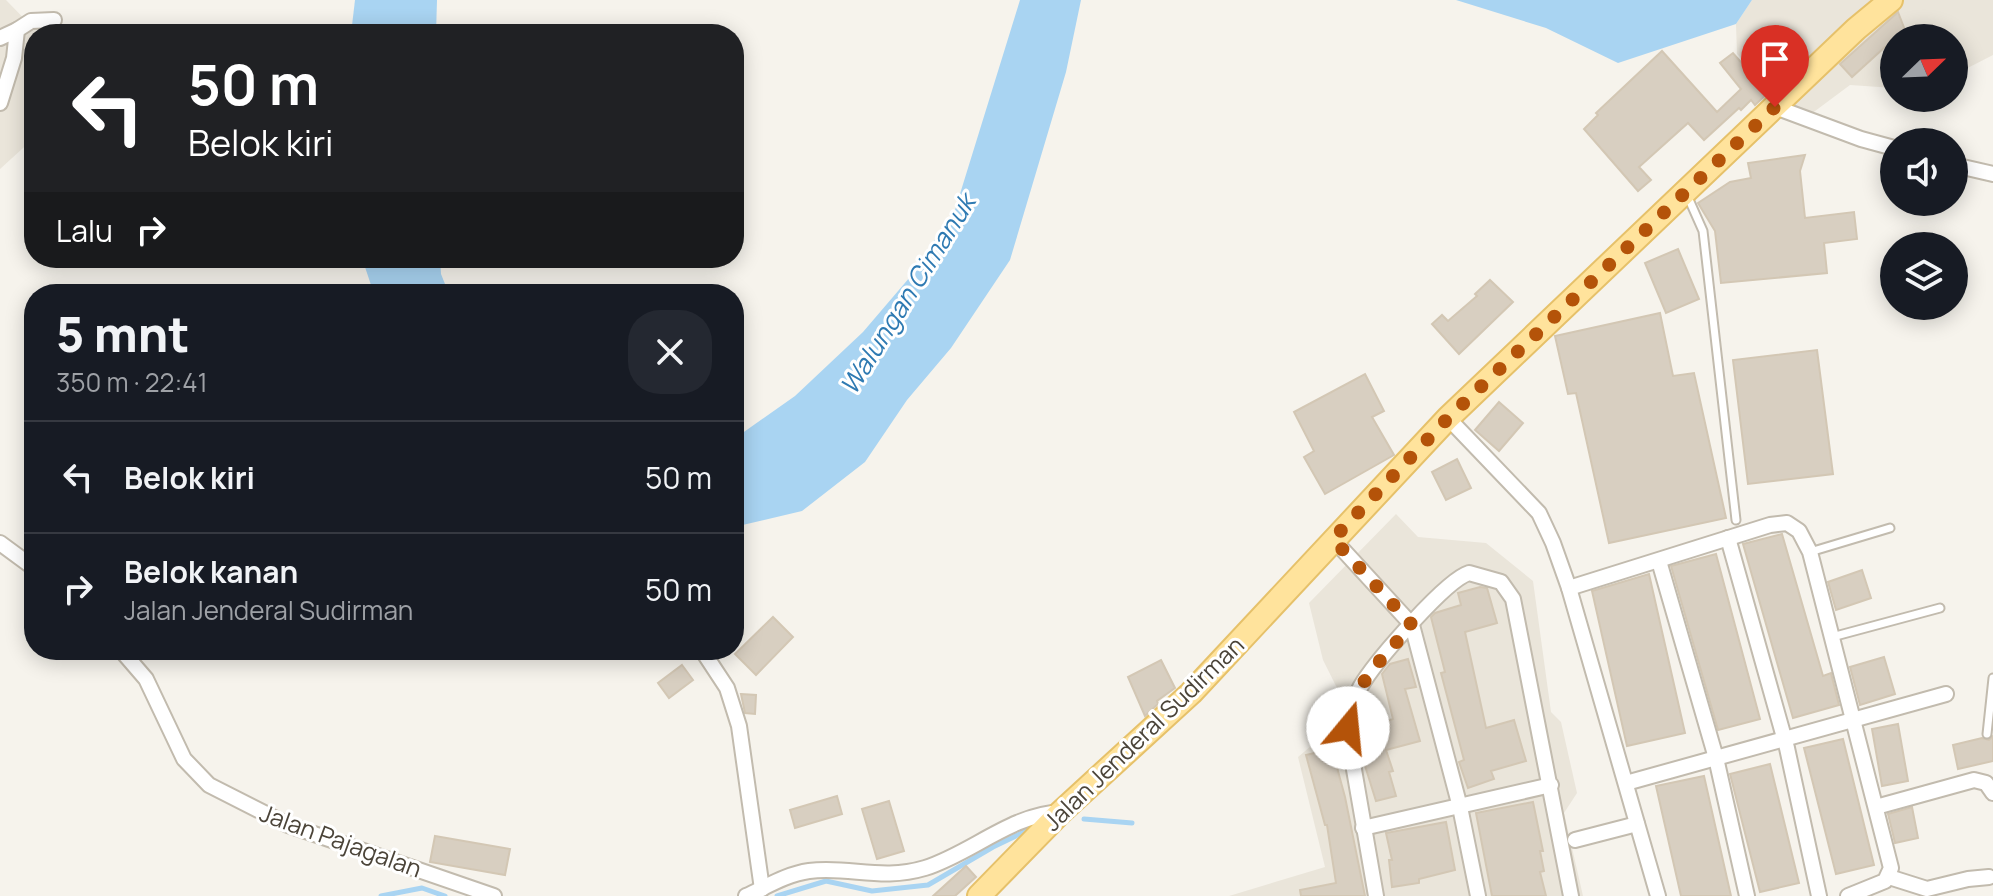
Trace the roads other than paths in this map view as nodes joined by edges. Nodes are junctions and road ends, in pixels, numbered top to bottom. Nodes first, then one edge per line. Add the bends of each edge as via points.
1 (1891, 0) edge
2 (54, 20) dead end
3 (26, 24) edge
4 (24, 26) edge
5 (17, 30) junction
6 (0, 38) edge
7 (0, 103) edge
8 (1775, 107) junction
9 (1880, 144) edge
10 (1968, 168) edge
11 (1993, 174) edge
12 (1686, 193) junction
13 (1448, 418) junction
14 (1736, 520) dead end
15 (1890, 528) dead end
16 (1728, 538) junction
17 (1333, 539) junction
18 (0, 543) edge
19 (1810, 552) junction
20 (24, 561) edge
21 (1659, 561) junction
22 (1569, 588) junction
23 (1940, 608) dead end
24 (1412, 625) junction
25 (1832, 637) junction
26 (130, 660) edge
27 (709, 660) edge
28 (1993, 678) edge
29 (1946, 694) dead end
30 (1854, 719) junction
31 (1987, 734) dead end
32 (1785, 740) junction
33 (1716, 758) junction
34 (1626, 783) junction
35 (1551, 785) junction
36 (1993, 793) edge
37 (1460, 807) junction
38 (1876, 807) junction
39 (1061, 812) junction
40 (1637, 824) junction
41 (1363, 828) junction
42 (1575, 840) dead end
43 (1889, 877) junction
44 (1989, 877) dead end
45 (762, 889) junction
46 (1927, 892) edge
47 (984, 894) edge
48 (494, 896) edge
49 (746, 896) edge
50 (1376, 896) edge
51 (1478, 896) edge
52 (1571, 896) edge
53 (1658, 896) edge
54 (1747, 896) edge
55 (1819, 896) edge
56 (1848, 896) edge

1 - 8 main road, Jalan Jenderal Sudirman
2 - 3 street
4 - 5 street
5 - 6 street
5 - 7 street
8 - 9 street
8 - 12 main road, Jalan Jenderal Sudirman
10 - 11 street
12 - 13 main road, Jalan Jenderal Sudirman
12 - 14 lane via 1703,231
13 - 17 main road, Jalan Jenderal Sudirman
13 - 22 street via 1539,513
15 - 19 lane
16 - 19 street via 1787,523 1799,531
16 - 21 street
16 - 32 street
17 - 24 street
17 - 39 main road, Jalan Jenderal Sudirman via 1191,693
18 - 20 street
19 - 25 street
21 - 22 street
21 - 33 street
22 - 34 street
23 - 25 lane
24 - 35 street via 1465,574 1483,575 1506,587 1515,605
24 - 37 street
24 - 41 street via 1363,682 1348,722
25 - 30 street
26 - 48 street, Jalan Pajagalan via 146,679 184,759 209,785 288,825
27 - 45 street via 727,688 739,726
28 - 31 lane
29 - 30 street
30 - 32 street
30 - 38 street
32 - 33 street
32 - 55 street
33 - 34 street
33 - 54 street
34 - 40 street
35 - 37 street
35 - 52 street
36 - 38 street via 1986,783 1974,780
37 - 41 street
37 - 51 street
38 - 43 street
39 - 45 street via 1026,818 924,868 896,875 806,871
39 - 47 main road, Jalan Jenderal Sudirman
40 - 42 street
40 - 53 street
41 - 50 street
43 - 46 street
43 - 56 street
44 - 46 street
45 - 49 street

